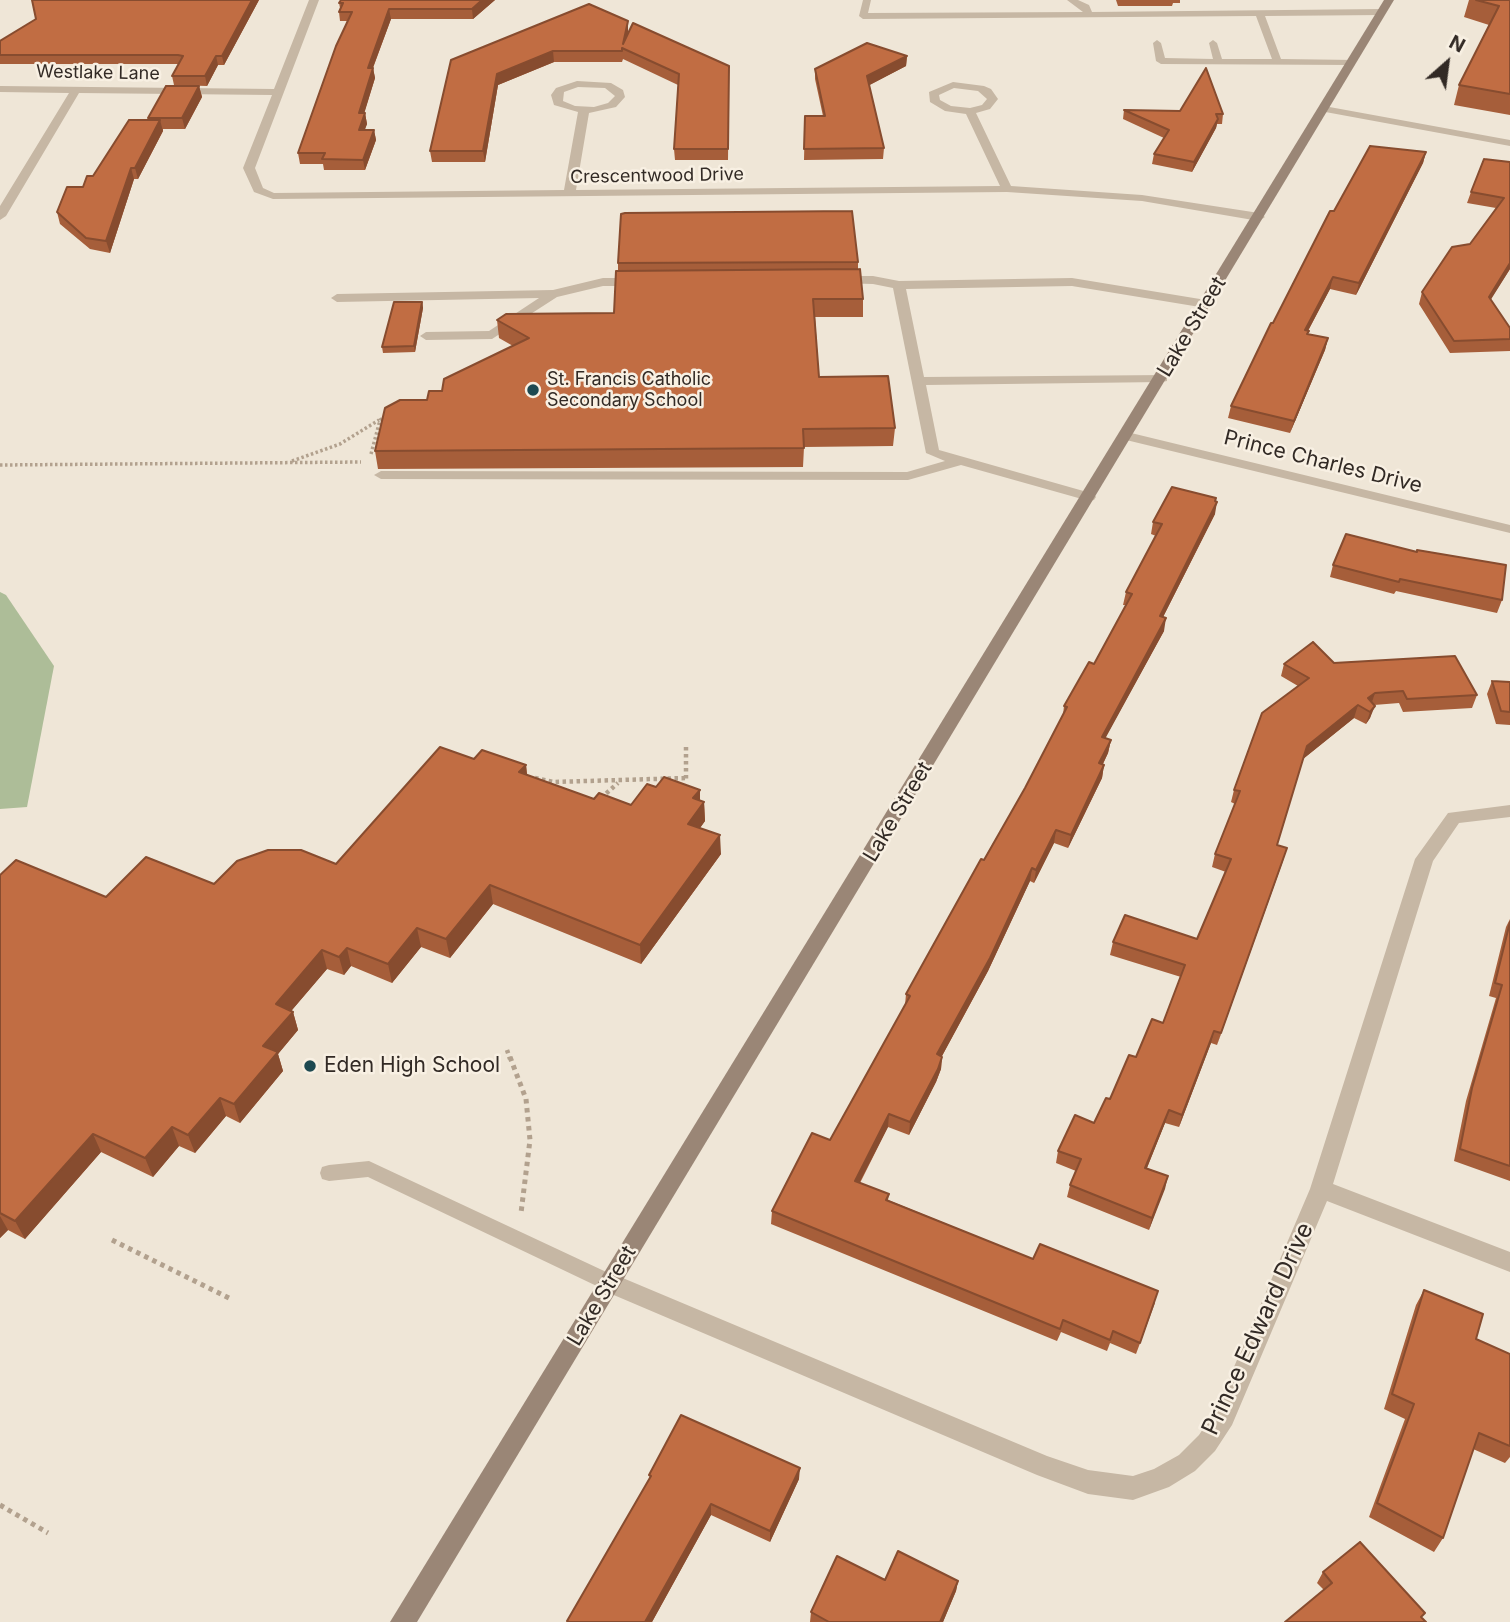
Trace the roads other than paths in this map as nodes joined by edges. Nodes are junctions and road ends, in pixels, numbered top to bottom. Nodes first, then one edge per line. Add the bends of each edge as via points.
1 (314, 0) edge
2 (867, 0) edge
3 (1071, 0) edge
4 (1227, 0) edge
5 (1284, 0) edge
6 (1389, 0) edge
7 (1382, 12) junction
8 (1260, 13) junction
9 (1290, 13) junction
10 (1232, 14) junction
11 (1089, 15) junction
12 (1157, 43) dead end
13 (1213, 43) dead end
14 (1219, 62) junction
15 (1278, 62) junction
16 (1352, 62) junction
17 (0, 89) edge
18 (76, 90) junction
19 (279, 92) junction
20 (1324, 109) junction
21 (584, 110) junction
22 (970, 110) junction
23 (1510, 143) edge
24 (1007, 189) junction
25 (569, 195) junction
26 (0, 216) edge
27 (1259, 216) junction
28 (833, 280) edge
29 (657, 282) edge
30 (899, 285) junction
31 (552, 295) junction
32 (337, 298) dead end
33 (1206, 304) junction
34 (426, 336) dead end
35 (1161, 378) junction
36 (918, 381) junction
37 (1127, 436) junction
38 (960, 460) junction
39 (380, 475) edge
40 (1089, 497) junction
41 (1510, 529) edge
42 (1510, 811) edge
43 (329, 1173) dead end
44 (1321, 1189) junction
45 (1510, 1262) edge
46 (610, 1283) junction
47 (403, 1622) edge

1 - 19 street, Crescentwood Drive
2 - 11 lane via 863,16
3 - 11 lane via 1086,7
4 - 10 lane
5 - 9 lane
6 - 7 main road, Lake Street
7 - 9 lane
7 - 16 main road, Lake Street
8 - 9 lane
8 - 10 lane
8 - 15 lane
10 - 11 lane
12 - 14 lane via 1161,61
13 - 14 lane
14 - 15 lane
15 - 16 lane
16 - 20 main road, Lake Street
17 - 18 street, Westlake Lane
18 - 19 street, Westlake Lane
18 - 26 street
19 - 25 street, Crescentwood Drive via 248,168 258,190 273,196
20 - 23 street
20 - 27 main road, Lake Street
21 - 21 street via 612,105 619,92 587,83 556,94 558,103
21 - 25 street
22 - 22 street via 991,103 991,95 963,85 944,87 933,94 941,106
22 - 24 street
24 - 25 street, Crescentwood Drive
24 - 27 street, Crescentwood Drive via 1142,198
27 - 33 main road, Lake Street
28 - 30 street
29 - 31 street via 603,282
30 - 33 street via 1072,282
30 - 36 street
31 - 32 street
31 - 34 street via 492,335
33 - 35 main road, Lake Street
35 - 36 street
35 - 37 main road, Lake Street
36 - 38 street via 933,453
37 - 40 main road, Lake Street
37 - 41 street, Prince Charles Drive
38 - 39 street via 908,476
38 - 40 street
40 - 46 main road, Lake Street
42 - 44 street, Prince Edward Drive via 1454,817 1424,859
43 - 46 lane via 369,1170
44 - 45 street
44 - 46 street, Prince Edward Drive via 1224,1417 1187,1463 1133,1488 1088,1482 1045,1467
46 - 47 main road, Lake Street

